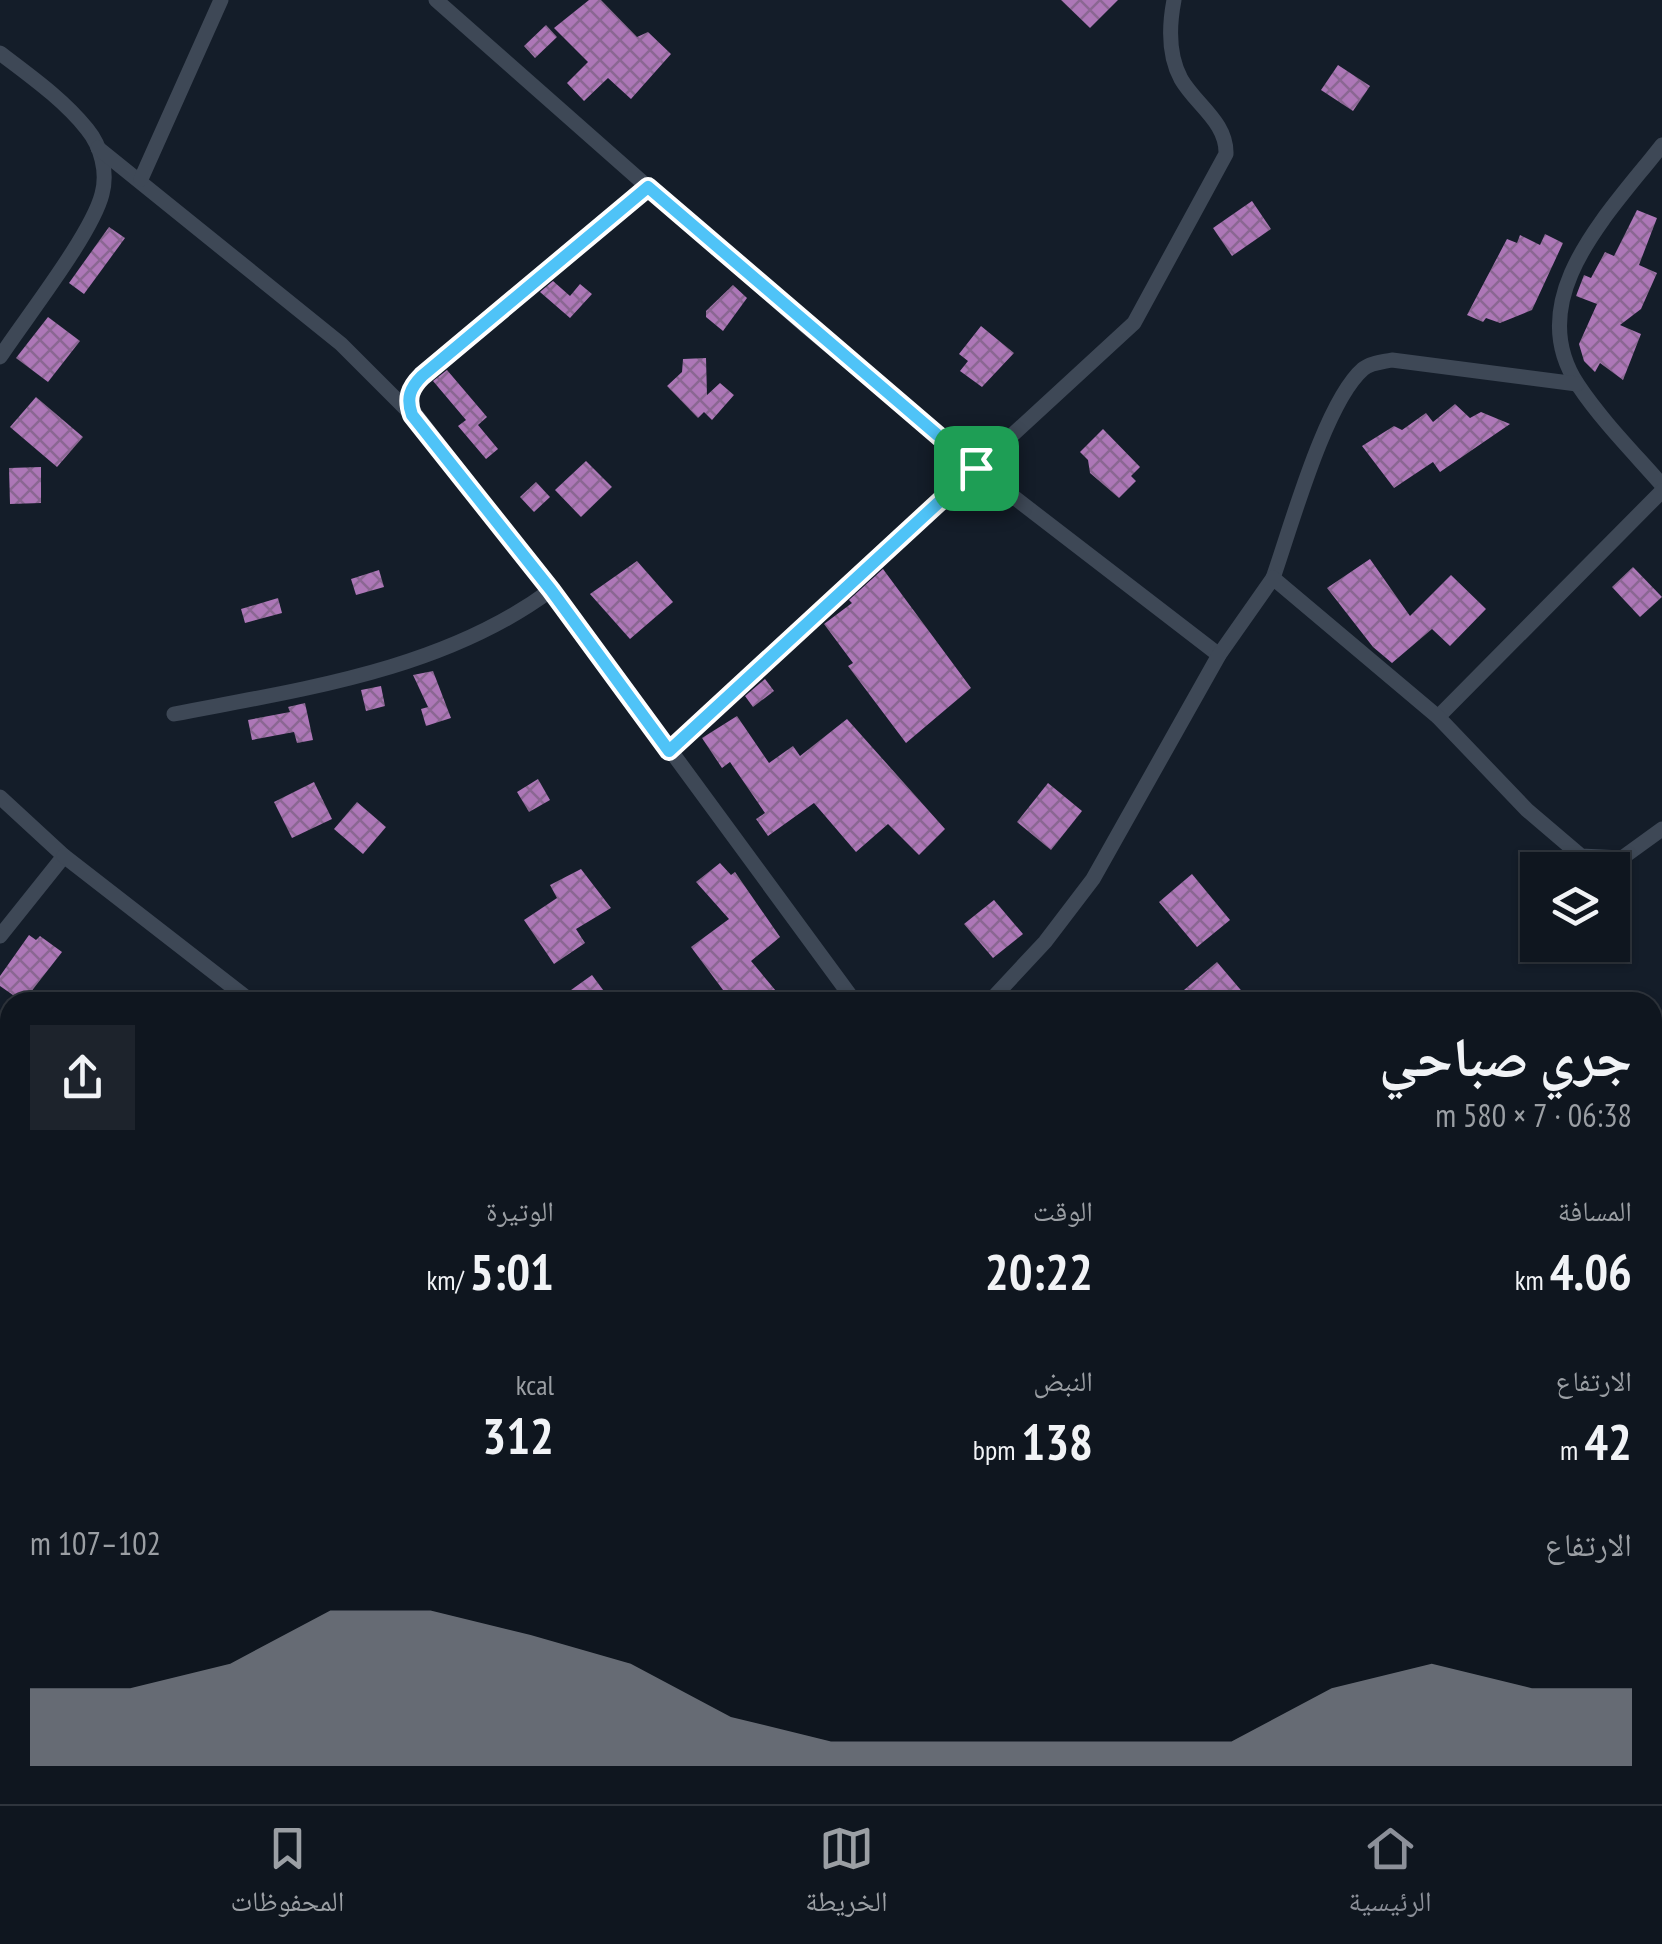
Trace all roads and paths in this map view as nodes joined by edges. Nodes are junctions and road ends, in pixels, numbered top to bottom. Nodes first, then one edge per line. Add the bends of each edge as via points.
1 (221, 0) edge
2 (436, 0) edge
3 (1174, 0) edge
4 (0, 52) edge
5 (1662, 145) edge
6 (98, 148) junction
7 (141, 178) junction
8 (648, 187) junction
9 (0, 357) edge
10 (1577, 384) junction
11 (412, 415) junction
12 (976, 468) junction
13 (1662, 488) edge
14 (1273, 578) junction
15 (551, 590) junction
16 (1219, 655) junction
17 (174, 714) dead end
18 (1438, 718) junction
19 (669, 751) junction
20 (0, 797) edge
21 (1662, 829) edge
22 (64, 856) junction
23 (0, 936) edge
24 (239, 992) edge
25 (849, 992) edge
26 (998, 992) edge

1 - 7 street
2 - 8 street
3 - 12 street via 1170,42 1180,78 1223,132 1226,154 1134,323
4 - 6 street via 59,100
5 - 10 street via 1591,237 1563,288 1557,315
6 - 7 street
6 - 9 street via 105,182 94,215
7 - 11 street via 340,344
8 - 11 street via 422,376 409,393
8 - 12 street
10 - 13 street
10 - 14 street via 1392,360 1366,366 1346,388 1328,428
11 - 15 street
12 - 16 street
12 - 19 street
13 - 18 street
14 - 16 street
14 - 18 street
15 - 17 street via 470,639 368,673
15 - 19 street
16 - 26 street via 1093,879
18 - 21 street via 1581,856 1622,858
19 - 25 street
20 - 22 street
22 - 23 street
22 - 24 street

